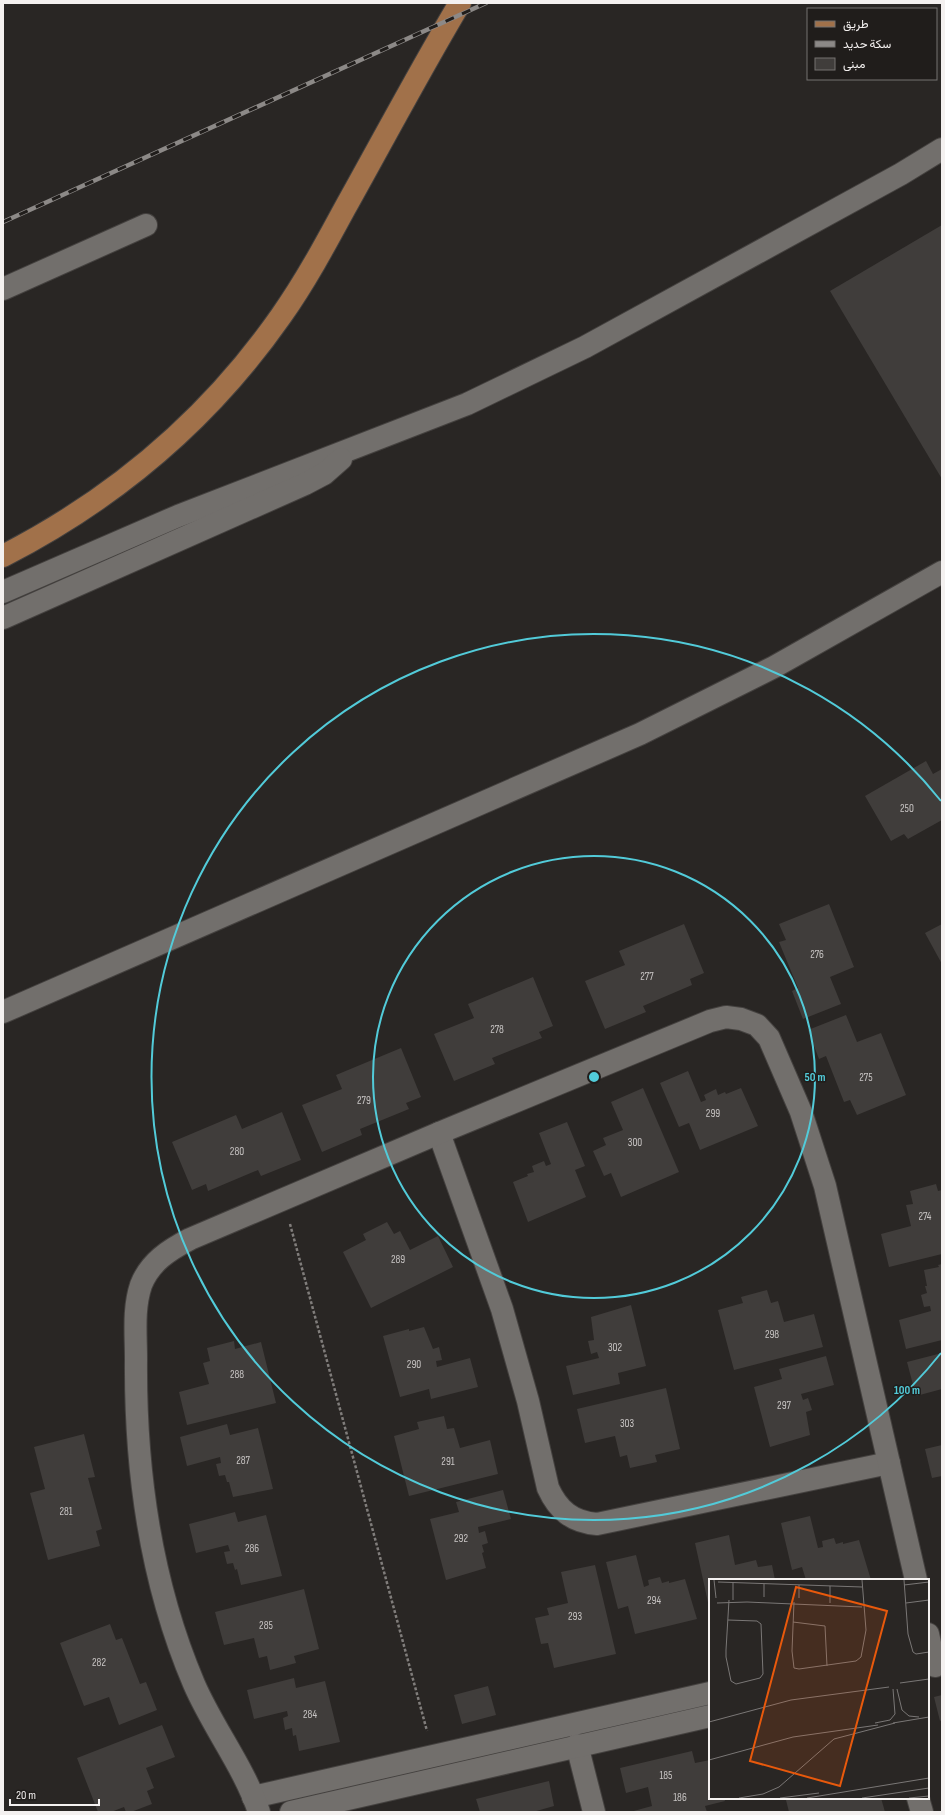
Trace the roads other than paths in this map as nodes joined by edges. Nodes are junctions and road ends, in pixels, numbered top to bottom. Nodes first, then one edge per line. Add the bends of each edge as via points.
1 (460, 3) edge
2 (942, 149) edge
3 (146, 225) dead end
4 (3, 289) edge
5 (350, 449) junction
6 (3, 556) edge
7 (942, 572) edge
8 (3, 592) edge
9 (3, 618) edge
10 (3, 1012) edge
11 (439, 1133) junction
12 (889, 1463) junction
13 (916, 1579) edge
14 (932, 1641) edge
15 (935, 1666) edge
16 (709, 1693) edge
17 (709, 1716) edge
18 (577, 1745) junction
19 (918, 1799) edge
20 (256, 1805) edge
21 (291, 1812) edge
22 (594, 1812) edge
23 (922, 1812) edge

1 - 6 main road via 310,270 251,358 179,435 139,470 52,530
2 - 5 street via 585,347 467,404
3 - 4 street
5 - 8 street via 178,516
5 - 9 street via 324,474 305,484
7 - 10 street via 774,666 640,734
11 - 12 street via 502,1308 528,1401 548,1488 563,1511 574,1519 597,1524
11 - 12 street via 710,1021 726,1017 742,1018 757,1026 769,1038 798,1106 825,1186
11 - 20 street via 170,1249 153,1264 142,1284 136,1305 136,1410 144,1492 158,1573 174,1629 195,1685
12 - 13 street
14 - 15 street
16 - 20 street via 434,1756
17 - 18 street
18 - 21 street
18 - 22 street
19 - 23 street

